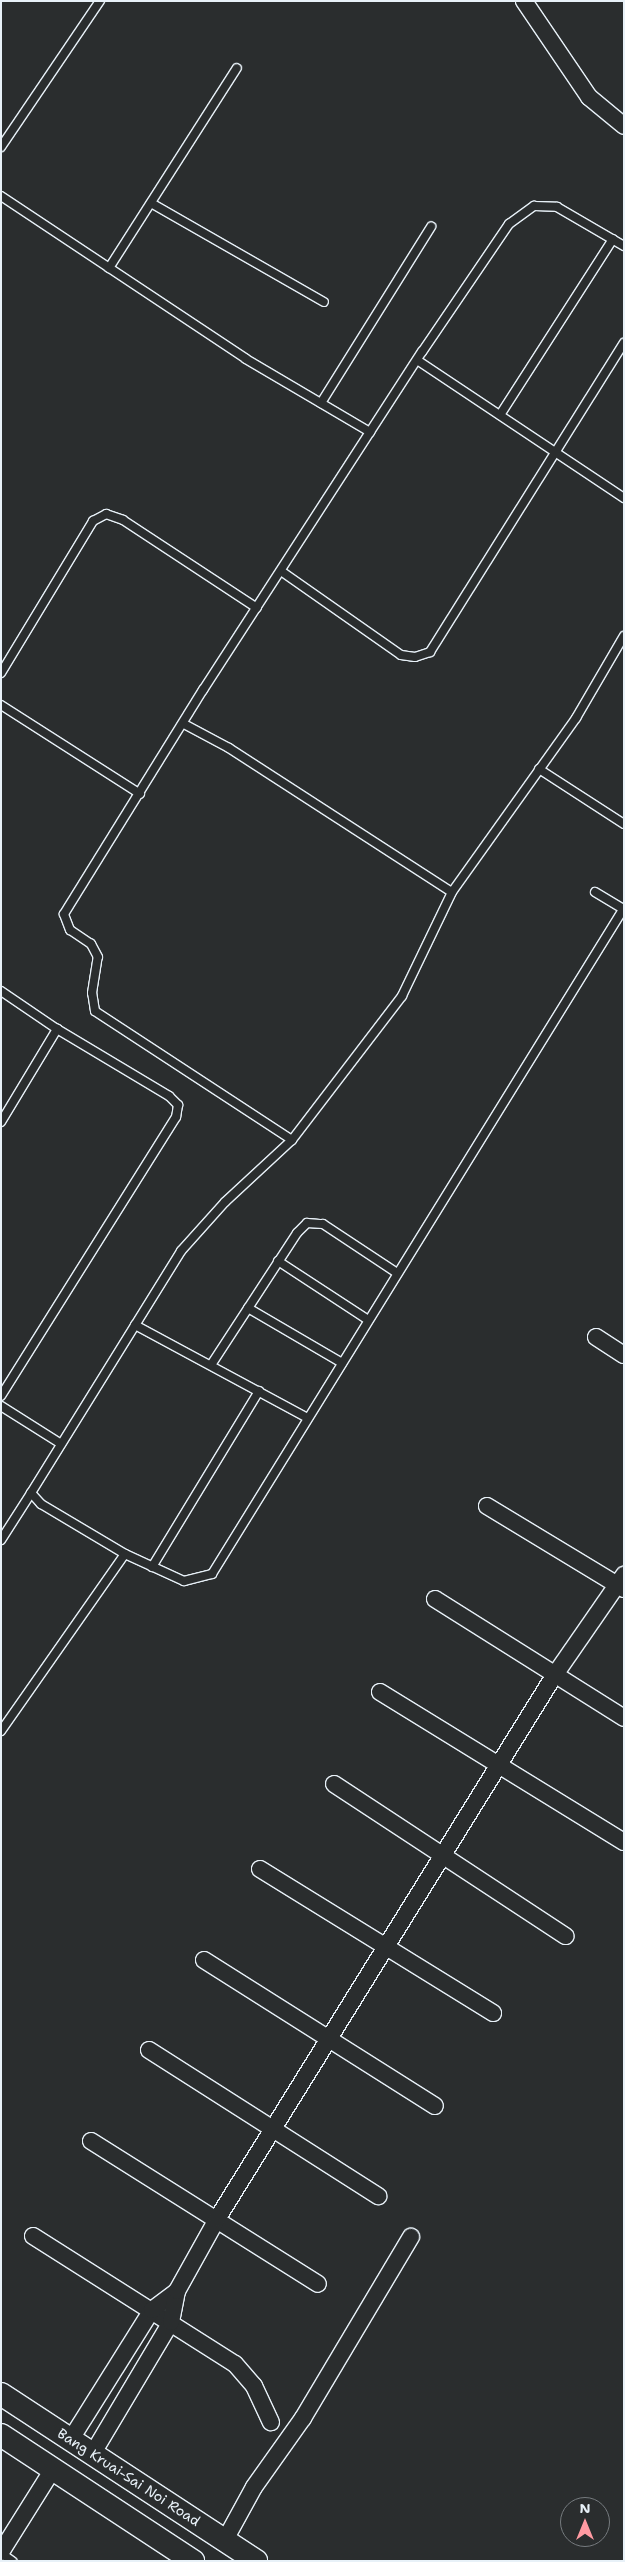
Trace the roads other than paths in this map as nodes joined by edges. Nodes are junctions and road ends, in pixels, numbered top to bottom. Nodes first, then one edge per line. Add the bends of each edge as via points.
1 (100, 1) edge
2 (524, 1) edge
3 (238, 68) dead end
4 (624, 126) edge
5 (1, 147) edge
6 (1, 196) edge
7 (151, 203) junction
8 (431, 227) dead end
9 (614, 239) junction
10 (624, 246) edge
11 (109, 268) junction
12 (324, 302) dead end
13 (624, 343) edge
14 (417, 360) junction
15 (321, 403) junction
16 (500, 415) junction
17 (370, 432) junction
18 (556, 451) junction
19 (624, 498) edge
20 (281, 571) junction
21 (257, 608) junction
22 (624, 636) edge
23 (1, 673) edge
24 (1, 705) edge
25 (184, 724) junction
26 (539, 769) junction
27 (140, 794) junction
28 (624, 824) edge
29 (452, 892) junction
30 (595, 892) dead end
31 (624, 909) edge
32 (1, 991) edge
33 (57, 1029) junction
34 (1, 1122) edge
35 (292, 1140) junction
36 (278, 1261) junction
37 (397, 1274) junction
38 (248, 1308) junction
39 (368, 1320) junction
40 (135, 1325) junction
41 (596, 1337) dead end
42 (624, 1355) edge
43 (342, 1364) junction
44 (210, 1365) junction
45 (258, 1391) junction
46 (1, 1396) edge
47 (1, 1406) edge
48 (308, 1418) junction
49 (61, 1444) junction
50 (31, 1493) junction
51 (487, 1506) dead end
52 (1, 1540) edge
53 (124, 1554) junction
54 (152, 1567) junction
55 (622, 1583) edge
56 (435, 1599) dead end
57 (554, 1676) junction
58 (380, 1692) dead end
59 (624, 1718) edge
60 (1, 1730) edge
61 (499, 1764) junction
62 (334, 1784) dead end
63 (624, 1842) edge
64 (444, 1855) junction
65 (260, 1869) dead end
66 (565, 1936) dead end
67 (386, 1949) junction
68 (204, 1960) dead end
69 (493, 2013) dead end
70 (328, 2040) junction
71 (149, 2050) dead end
72 (435, 2106) dead end
73 (273, 2129) junction
74 (91, 2141) dead end
75 (378, 2196) dead end
76 (217, 2219) junction
77 (33, 2236) dead end
78 (411, 2237) dead end
79 (318, 2284) dead end
80 (177, 2291) junction
81 (152, 2310) junction
82 (171, 2322) junction
83 (1, 2394) edge
84 (271, 2422) dead end
85 (1, 2435) edge
86 (72, 2439) junction
87 (92, 2453) junction
88 (53, 2469) junction
89 (225, 2540) junction
90 (1, 2552) edge
91 (12, 2561) edge
92 (193, 2561) edge
93 (256, 2561) edge

1 - 5 lane
2 - 4 street via 585,91
3 - 7 lane
6 - 11 lane
7 - 11 lane
7 - 12 lane
8 - 15 lane
9 - 10 lane
9 - 14 lane via 557,207 534,206 509,224
9 - 16 lane
11 - 15 lane via 246,359
13 - 18 lane
14 - 16 lane
14 - 17 lane
15 - 17 lane
16 - 18 lane
17 - 20 lane
18 - 19 lane
18 - 20 lane via 430,652 414,657 401,656
20 - 21 lane
21 - 23 lane via 123,520 106,514 94,521
21 - 25 lane
22 - 26 lane via 576,718
24 - 27 lane
25 - 27 lane
25 - 29 lane via 229,748
26 - 28 lane
26 - 29 lane
27 - 35 lane via 64,914 70,930 91,944 98,957 92,993 95,1011
29 - 35 lane via 402,996
30 - 31 lane
31 - 37 lane
32 - 33 lane
33 - 34 lane
33 - 46 lane via 169,1096 178,1105 176,1117
35 - 40 lane via 225,1202 181,1251
36 - 37 lane via 307,1223 322,1224
36 - 38 lane
36 - 39 lane
37 - 39 lane
38 - 43 lane
38 - 44 lane
39 - 43 lane
40 - 44 lane
40 - 49 lane
41 - 42 street
43 - 48 lane
44 - 45 lane
45 - 48 lane
45 - 54 lane
47 - 49 lane
48 - 54 lane via 212,1574 184,1581
49 - 50 lane
50 - 52 lane
50 - 53 lane via 41,1504
51 - 55 street
53 - 54 lane
53 - 60 lane
55 - 57 street
56 - 57 street
57 - 59 street
57 - 61 street
58 - 61 street
61 - 63 street
61 - 64 street
62 - 64 street
64 - 66 street
64 - 67 street
65 - 67 street
67 - 69 street
67 - 70 street
68 - 70 street
70 - 72 street
70 - 73 street
71 - 73 street
73 - 75 street
73 - 76 street
74 - 76 street
76 - 79 street
76 - 80 street
77 - 81 street
78 - 89 street via 303,2418 254,2487
80 - 81 street
80 - 82 street
81 - 82 street
81 - 86 street
82 - 84 street via 235,2364 254,2386
82 - 87 street
83 - 86 main road, Bang Kruai-Sai Noi Road
85 - 88 main road
86 - 87 main road, Bang Kruai-Sai Noi Road
87 - 89 main road, Bang Kruai-Sai Noi Road
88 - 90 street
88 - 92 main road
89 - 93 main road, Bang Kruai-Sai Noi Road
90 - 91 lane

